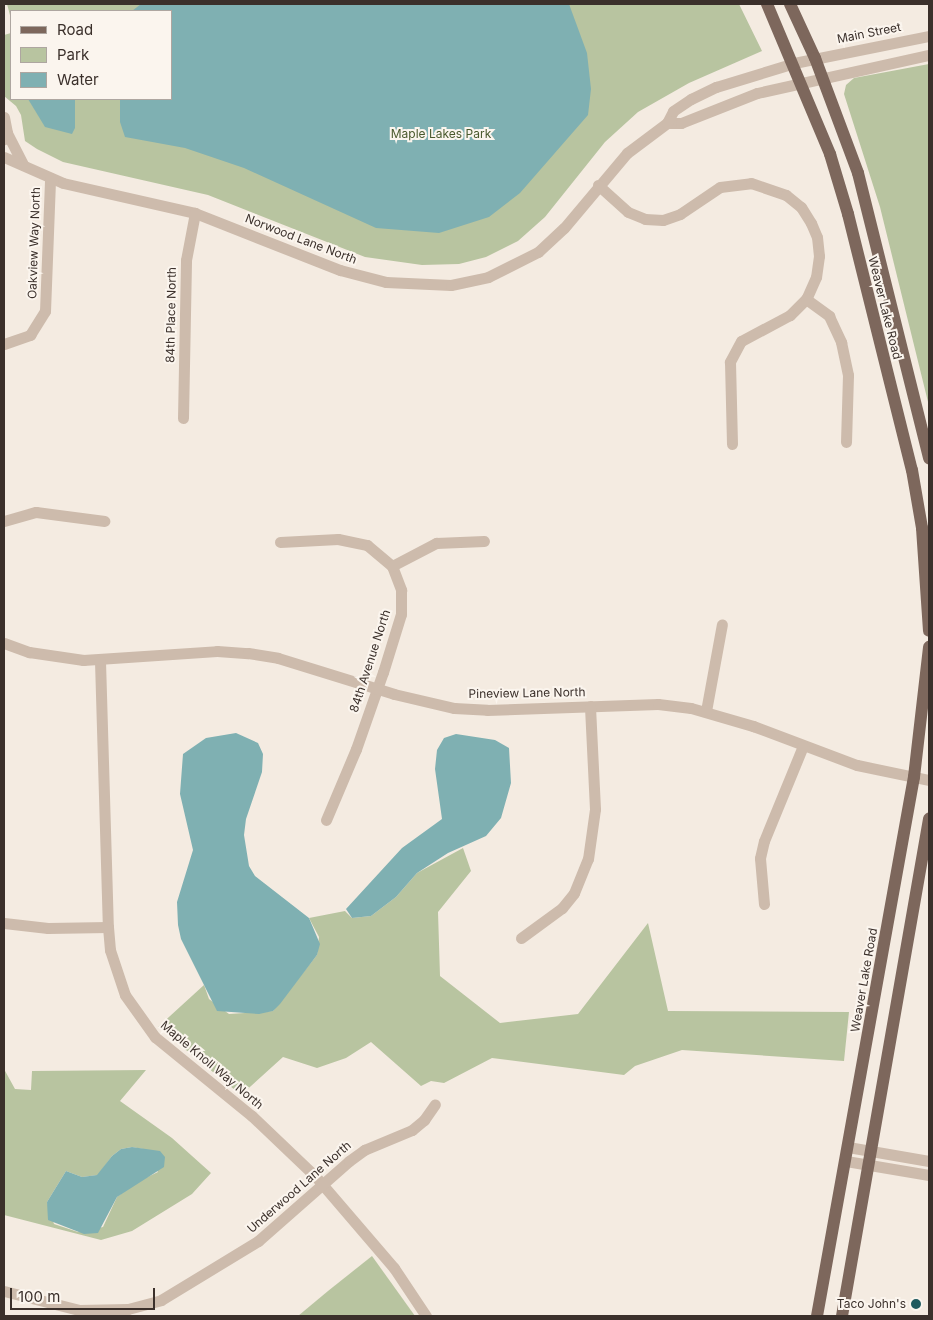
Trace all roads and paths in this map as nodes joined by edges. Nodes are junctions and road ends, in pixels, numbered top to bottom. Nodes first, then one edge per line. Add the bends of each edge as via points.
1 (767, 4) edge
2 (790, 4) edge
3 (929, 36) edge
4 (929, 55) edge
5 (815, 58) junction
6 (794, 63) junction
7 (822, 78) junction
8 (802, 83) junction
9 (4, 117) edge
10 (666, 123) junction
11 (5, 136) edge
12 (4, 157) edge
13 (23, 165) junction
14 (50, 178) junction
15 (598, 185) junction
16 (195, 213) junction
17 (806, 299) junction
18 (4, 344) edge
19 (183, 418) dead end
20 (846, 442) dead end
21 (732, 444) dead end
22 (929, 458) edge
23 (4, 521) edge
24 (104, 521) dead end
25 (484, 541) dead end
26 (280, 542) dead end
27 (392, 566) junction
28 (722, 624) dead end
29 (929, 630) edge
30 (4, 643) edge
31 (929, 647) edge
32 (100, 661) junction
33 (377, 688) junction
34 (590, 706) junction
35 (706, 711) junction
36 (803, 746) junction
37 (914, 777) junction
38 (929, 780) edge
39 (929, 819) edge
40 (326, 820) dead end
41 (764, 904) dead end
42 (4, 923) edge
43 (108, 927) junction
44 (521, 938) dead end
45 (435, 1104) dead end
46 (848, 1147) junction
47 (871, 1150) junction
48 (846, 1161) junction
49 (929, 1161) edge
50 (868, 1164) junction
51 (929, 1175) edge
52 (322, 1184) junction
53 (4, 1291) edge
54 (79, 1313) edge
55 (426, 1316) edge
56 (817, 1316) edge
57 (842, 1316) edge

1 - 6 main road, Weaver Lake Road
2 - 5 main road, Weaver Lake Road
3 - 5 street, Main Street
4 - 7 street
5 - 6 street, Norwood Lane North
5 - 7 main road, Weaver Lake Road
6 - 8 main road, Weaver Lake Road
6 - 10 street, Norwood Lane North via 699,95 673,111
7 - 8 street, Norwood Lane North
7 - 22 main road, Weaver Lake Road via 858,173
8 - 10 street, Norwood Lane North via 756,93 681,123
8 - 29 main road, Weaver Lake Road via 830,154 848,214 912,470 922,528
9 - 11 street
10 - 15 street, Norwood Lane North via 627,153
11 - 13 street
12 - 13 street, Norwood Lane North
13 - 14 street, Norwood Lane North
14 - 16 street, Norwood Lane North
14 - 18 street, Oakview Way North via 45,311 30,335
15 - 16 street, Norwood Lane North via 564,228 538,252 488,277 450,285 386,282 340,270
15 - 17 street via 628,212 645,219 663,220 680,214 704,196 735,184 764,186 786,195 801,208 817,237 816,277
16 - 19 street, 84th Place North via 186,260
17 - 20 street via 828,316 840,342 848,375
17 - 21 street via 790,315 741,341 734,352 730,362
23 - 24 street via 36,512
25 - 27 street via 436,543
26 - 27 street, 84th Avenue North via 353,541 380,552
27 - 33 street, 84th Avenue North via 401,590 402,606
28 - 35 street
30 - 32 street, Pineview Lane North via 60,658
31 - 37 main road, Weaver Lake Road
32 - 33 street, Pineview Lane North via 217,651 248,653 285,660
32 - 43 street, Maple Knoll Way North
33 - 34 street, Pineview Lane North via 454,708
33 - 40 street, 84th Avenue North via 347,773
34 - 35 street, Pineview Lane North via 658,704
34 - 44 street via 595,809 588,859 578,885 562,908
35 - 36 street, Pineview Lane North
36 - 37 street, Pineview Lane North via 857,765
36 - 41 street via 764,841 760,858
37 - 38 street, Pineview Lane North
37 - 46 main road, Weaver Lake Road
39 - 47 main road
42 - 43 street via 48,928
43 - 52 street, Maple Knoll Way North via 116,973 133,1010 155,1037 285,1146
45 - 52 street, Underwood Lane North via 412,1130 364,1150
46 - 47 street
46 - 48 main road, Weaver Lake Road
47 - 49 street
47 - 50 main road
48 - 50 street
48 - 56 main road, Weaver Lake Road
50 - 51 street
50 - 57 main road
52 - 54 street, Underwood Lane North via 258,1241 177,1293 128,1309
52 - 55 street, Maple Knoll Way North via 394,1268
53 - 54 street, Underwood Lane North

